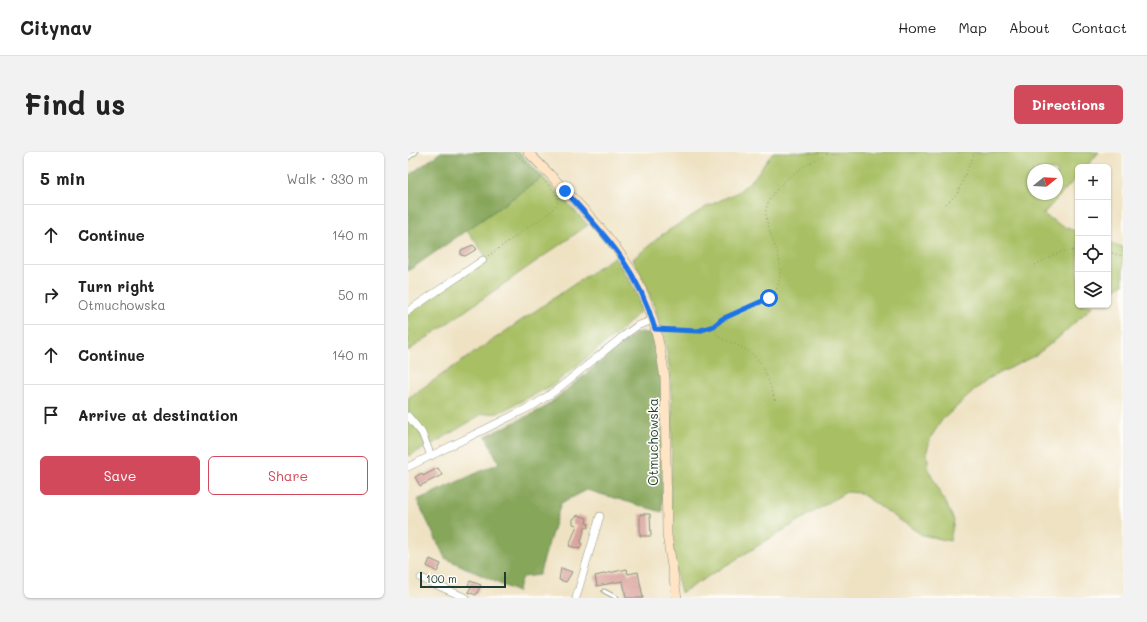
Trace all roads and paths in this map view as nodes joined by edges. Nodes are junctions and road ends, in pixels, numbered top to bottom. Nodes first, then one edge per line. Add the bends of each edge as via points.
1 (416, 152) edge
2 (514, 152) edge
3 (528, 152) edge
4 (827, 152) edge
5 (975, 152) edge
6 (408, 158) edge
7 (946, 204) dead end
8 (1075, 252) edge
9 (1111, 253) edge
10 (1123, 256) edge
11 (483, 260) joint
12 (1035, 265) dead end
13 (408, 311) edge
14 (654, 324) junction
15 (714, 326) junction
16 (775, 400) dead end
17 (408, 416) edge
18 (430, 456) junction
19 (408, 467) edge
20 (600, 516) dead end
21 (421, 578) dead end
22 (604, 591) dead end
23 (466, 598) edge
24 (576, 598) edge
25 (617, 598) edge
26 (677, 598) edge

1 - 6 lane
2 - 11 path via 554,191 558,199 557,204 550,212 499,246
3 - 14 main road, Otmuchowska via 614,247 632,271
4 - 15 path via 793,174 773,196 768,206 766,215 780,266 778,286 774,293 759,303 722,319
5 - 7 path via 957,194
8 - 12 path via 1066,250
9 - 10 path
11 - 13 street
14 - 15 path via 698,331
14 - 18 street via 637,326 555,392 534,405
14 - 26 main road, Otmuchowska via 665,384 667,535
15 - 16 path via 718,336 744,348 756,357 767,376
17 - 18 street via 422,433
18 - 19 street
20 - 24 street
21 - 23 street
22 - 25 lane

